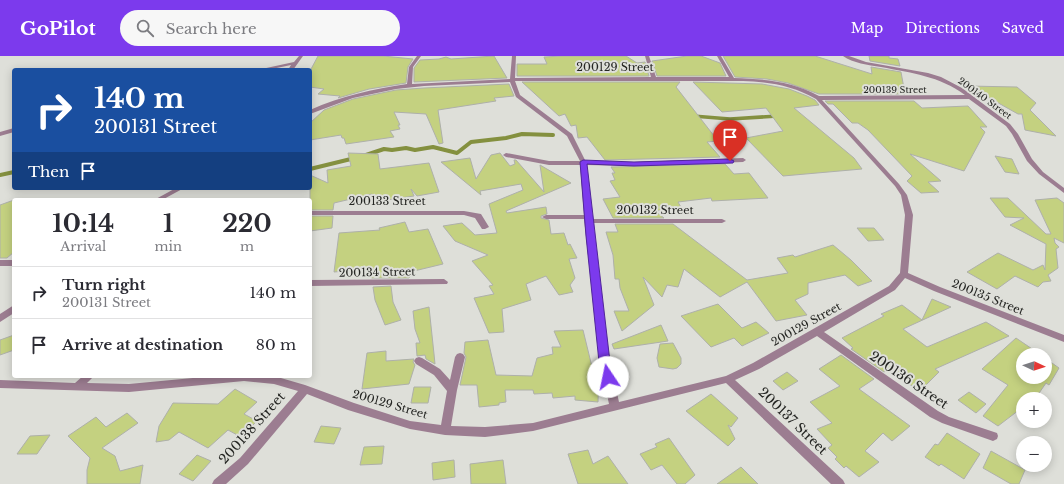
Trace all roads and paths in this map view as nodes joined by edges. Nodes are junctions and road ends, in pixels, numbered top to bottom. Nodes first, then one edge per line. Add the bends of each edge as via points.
1 (301, 56) edge
2 (418, 56) edge
3 (514, 56) edge
4 (647, 56) edge
5 (719, 56) edge
6 (845, 56) edge
7 (295, 63) junction
8 (269, 68) edge
9 (291, 68) edge
10 (654, 79) junction
11 (732, 79) junction
12 (511, 80) junction
13 (409, 85) junction
14 (818, 98) junction
15 (972, 98) junction
16 (312, 111) edge
17 (12, 131) edge
18 (0, 134) edge
19 (506, 155) dead end
20 (743, 160) dead end
21 (583, 162) junction
22 (178, 190) edge
23 (1064, 191) edge
24 (161, 198) edge
25 (312, 213) edge
26 (546, 217) dead end
27 (588, 219) junction
28 (722, 220) dead end
29 (485, 227) dead end
30 (0, 263) edge
31 (12, 263) edge
32 (904, 274) junction
33 (444, 282) dead end
34 (312, 283) edge
35 (12, 310) edge
36 (0, 319) edge
37 (818, 332) junction
38 (1064, 339) edge
39 (460, 357) dead end
40 (418, 361) dead end
41 (87, 378) edge
42 (225, 378) edge
43 (259, 378) edge
44 (728, 379) junction
45 (0, 384) edge
46 (77, 387) junction
47 (305, 389) junction
48 (452, 390) junction
49 (615, 406) junction
50 (445, 430) junction
51 (993, 436) dead end
52 (218, 484) edge
53 (839, 484) edge

1 - 7 street
2 - 13 street via 411,67
3 - 12 street
4 - 10 street
5 - 11 street
6 - 15 street, 200140 Street via 855,61 939,78
7 - 8 street
7 - 9 street
10 - 11 street, 200129 Street
10 - 12 street, 200129 Street
11 - 14 street, 200129 Street via 775,81 798,87
12 - 13 street, 200129 Street
12 - 21 street via 518,96 570,135
13 - 16 street, 200129 Street via 330,103
14 - 15 street, 200139 Street
14 - 32 street, 200129 Street via 904,195 909,215
15 - 23 street, 200140 Street via 1008,125 1029,160
17 - 18 street
19 - 21 street via 549,163
20 - 21 street via 634,164
21 - 27 street
22 - 24 street
25 - 29 street, 200133 Street via 464,213 478,216
26 - 27 street, 200132 Street
27 - 28 street, 200132 Street
27 - 49 street via 605,362
30 - 31 street
32 - 37 street, 200129 Street via 892,288
32 - 38 street, 200135 Street
33 - 34 street, 200134 Street
35 - 36 street
37 - 44 street, 200129 Street
37 - 51 street, 200136 Street via 934,414
39 - 48 street
40 - 48 street via 437,372
41 - 46 street
42 - 46 street, 200129 Street via 129,388
43 - 47 street, 200129 Street
44 - 49 street, 200129 Street
44 - 53 street, 200137 Street
45 - 46 street, 200129 Street
47 - 50 street, 200129 Street via 410,425
47 - 52 street, 200138 Street via 244,461
48 - 50 street
49 - 50 street, 200129 Street via 534,427 485,432

